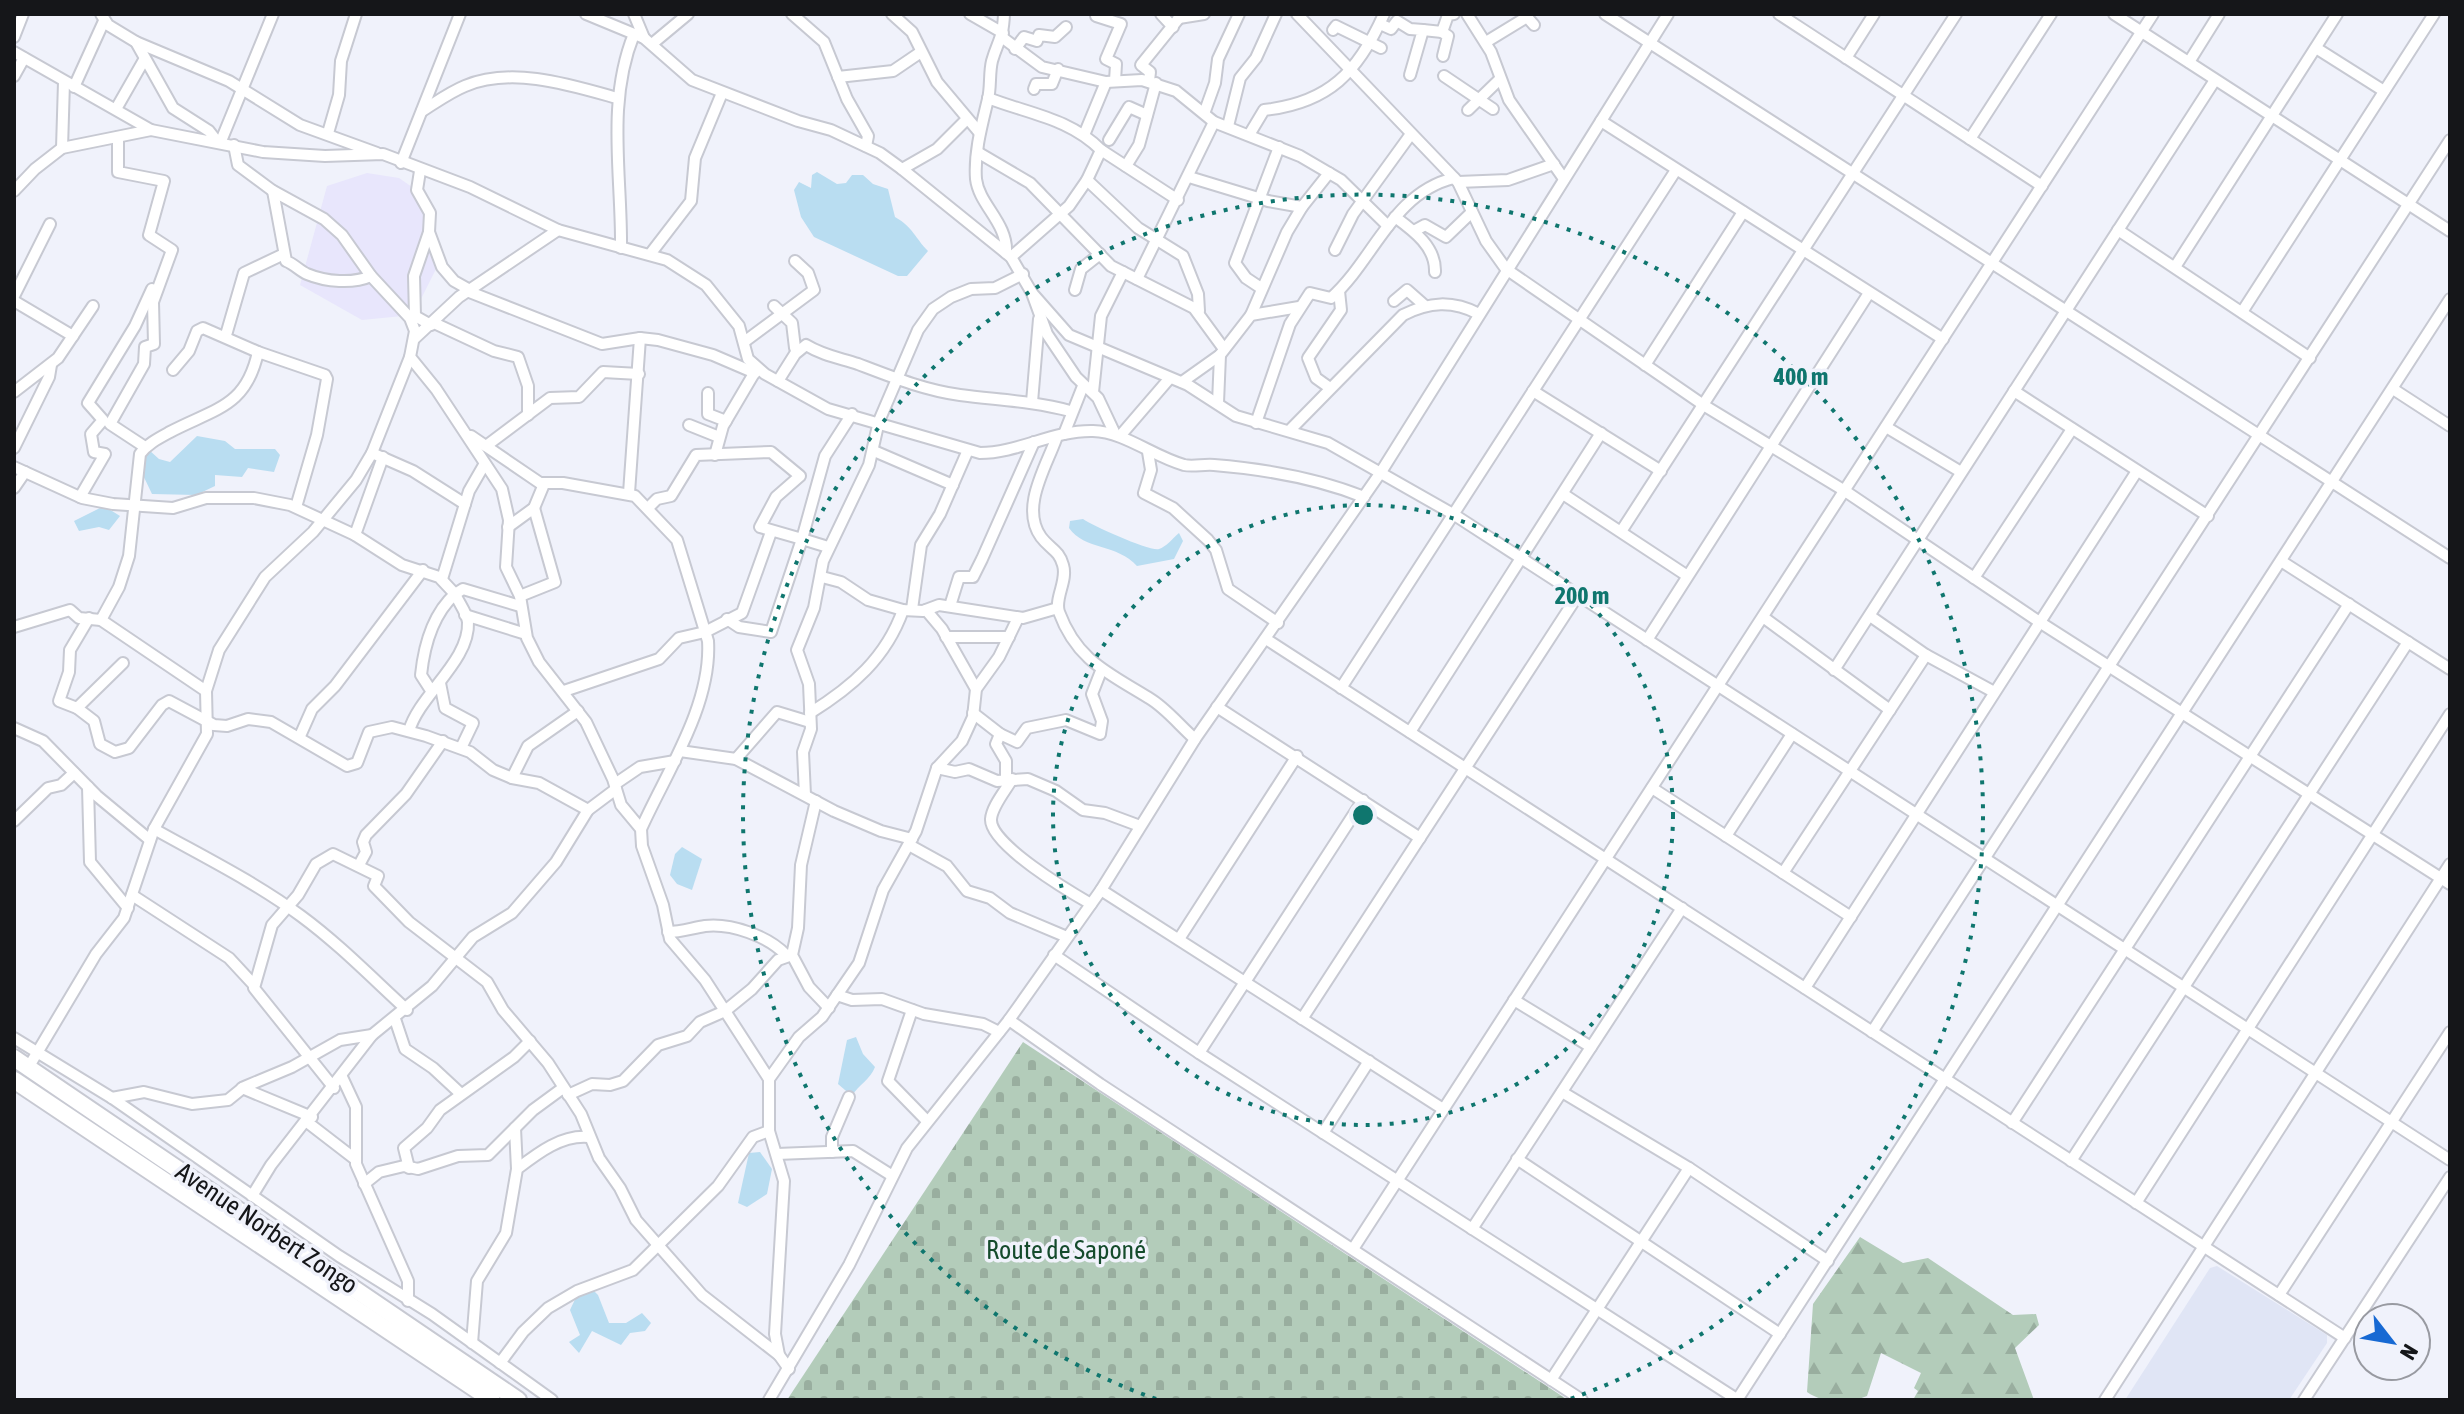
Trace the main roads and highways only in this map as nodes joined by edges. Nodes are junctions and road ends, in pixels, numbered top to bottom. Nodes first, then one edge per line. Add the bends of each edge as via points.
1 (21, 1063) edge
2 (14, 1080) edge
3 (492, 1400) edge
4 (518, 1400) edge

1 - 4 main road, Avenue Norbert Zongo
2 - 3 main road, Avenue Norbert Zongo

